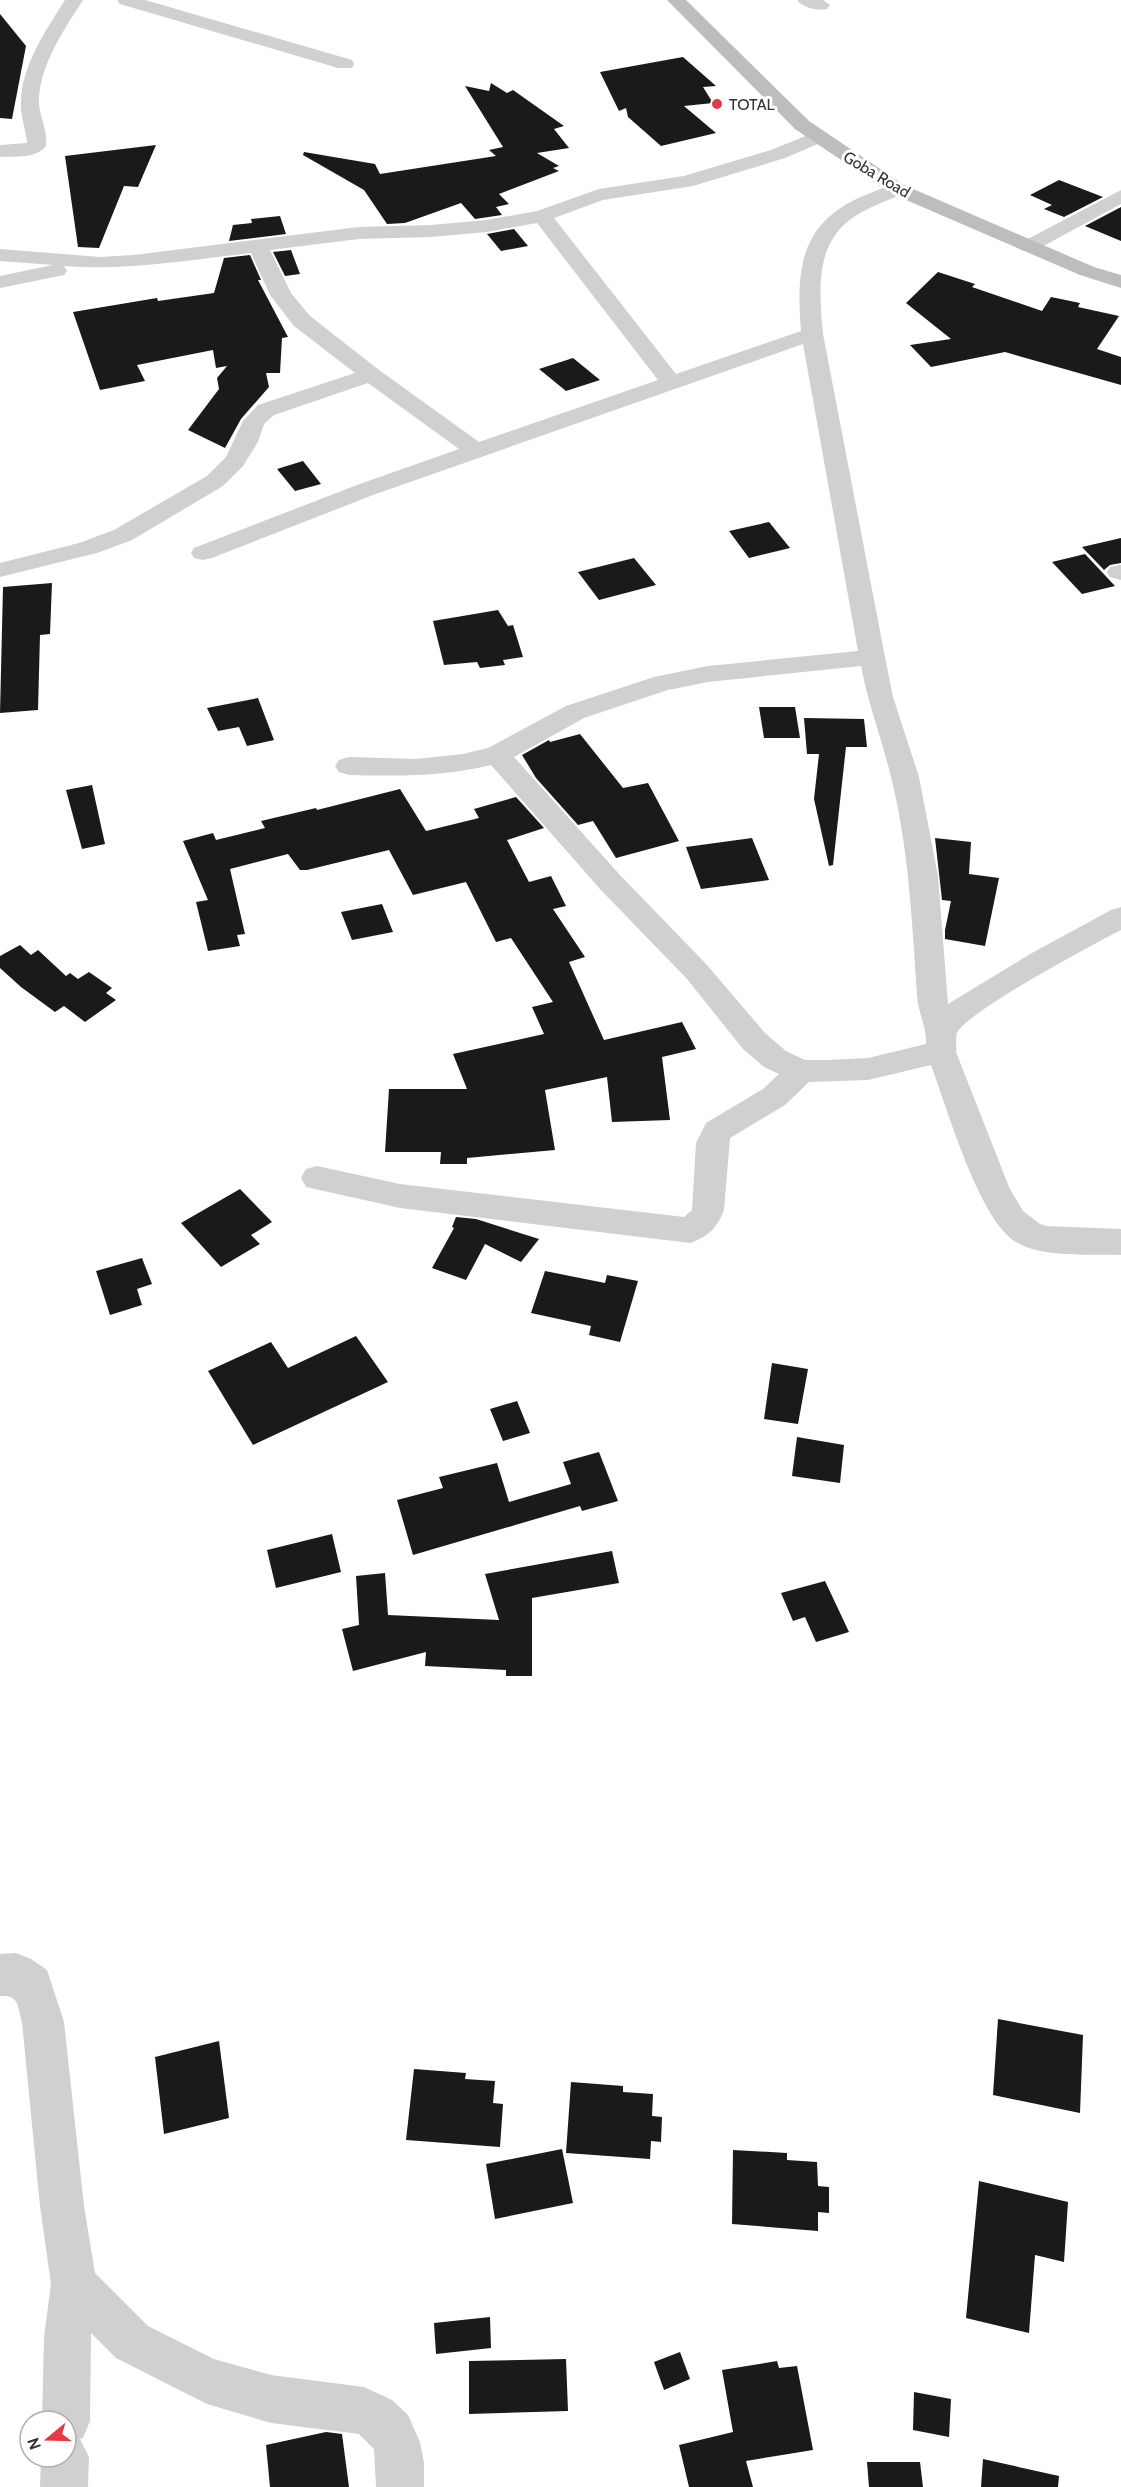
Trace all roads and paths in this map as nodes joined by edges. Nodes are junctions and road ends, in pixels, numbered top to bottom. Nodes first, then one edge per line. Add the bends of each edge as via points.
1 (74, 0) edge
2 (126, 0) edge
3 (676, 0) edge
4 (345, 64) dead end
5 (818, 137) junction
6 (0, 151) edge
7 (897, 189) junction
8 (1121, 196) edge
9 (542, 216) junction
10 (257, 244) junction
11 (1029, 246) junction
12 (0, 255) edge
13 (99, 263) junction
14 (0, 282) edge
15 (1121, 282) edge
16 (812, 334) junction
17 (372, 375) junction
18 (672, 383) junction
19 (476, 451) junction
20 (203, 553) dead end
21 (0, 570) edge
22 (872, 657) junction
23 (497, 755) junction
24 (349, 766) dead end
25 (1121, 917) edge
26 (942, 1042) junction
27 (802, 1071) junction
28 (317, 1178) dead end
29 (1121, 1242) edge
30 (0, 1975) edge
31 (74, 2284) junction
32 (66, 2409) edge
33 (65, 2469) edge
34 (64, 2487) edge
35 (400, 2487) edge

1 - 6 street via 56,28 34,80 30,102 36,146
2 - 4 street
3 - 5 main road, Goba Road via 774,99
5 - 7 main road, Goba Road
5 - 9 street via 778,154 686,182 599,195
7 - 11 main road, Goba Road
7 - 16 street via 849,210 826,229 814,249 809,295
8 - 11 street
9 - 10 street via 463,230 359,233
9 - 18 street
10 - 13 street
10 - 17 street via 281,295 302,321
11 - 15 main road, Goba Road
12 - 13 street
13 - 14 street
16 - 18 street
16 - 22 street
17 - 19 street
17 - 21 street via 266,410 254,421 235,461 215,481 123,535
18 - 19 street
19 - 20 street
22 - 23 street via 708,674 663,683 575,712
22 - 26 street via 908,788 924,876 932,1001
23 - 24 street via 416,768
23 - 27 street via 697,972 754,1041 775,1059
25 - 26 street via 957,1012
26 - 27 street via 868,1070
26 - 29 street via 993,1188 1011,1220 1029,1234 1046,1239
27 - 28 street via 774,1097 717,1131 712,1143 708,1210 705,1218 690,1230 400,1196
30 - 31 street via 16,1974 32,1985 43,2022
31 - 32 street via 67,2337
31 - 35 street via 132,2342 207,2380 271,2399 364,2411 378,2417 392,2432 400,2450
33 - 34 street

